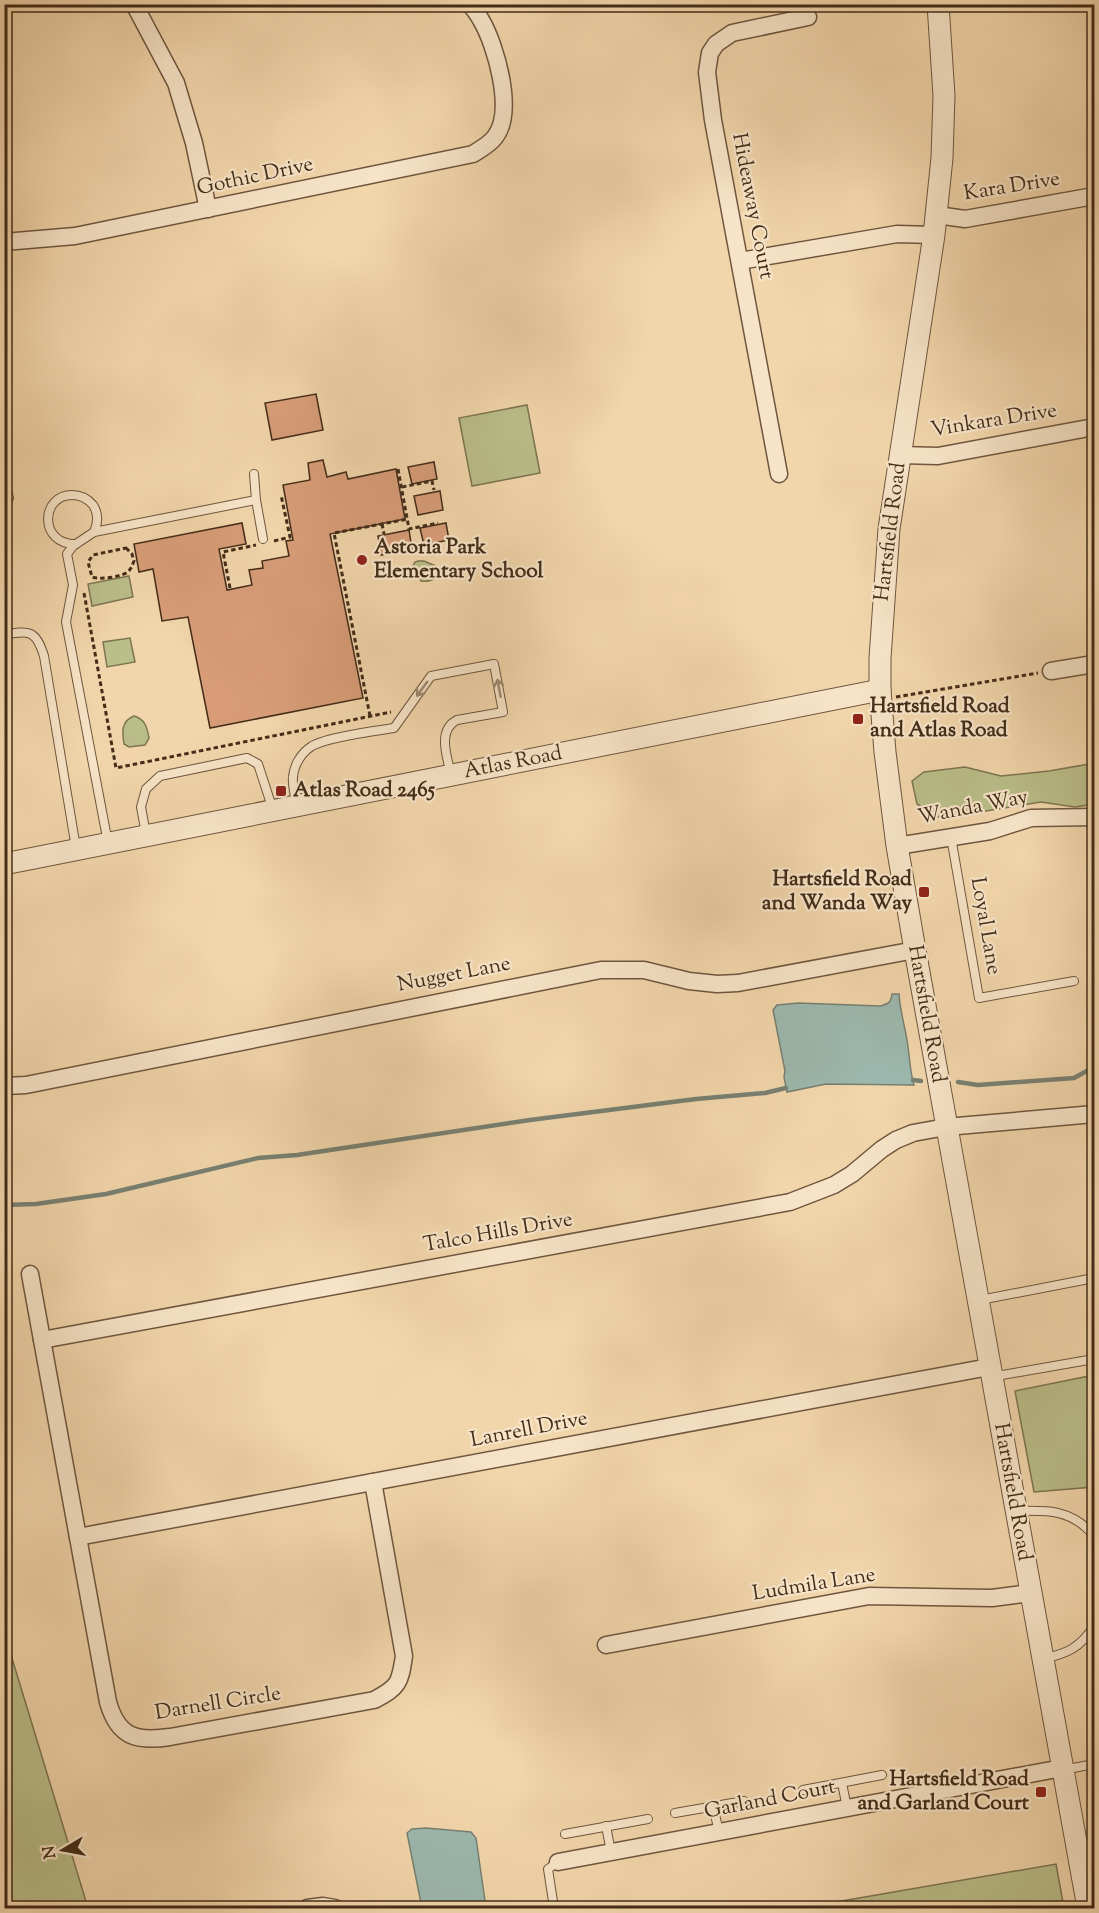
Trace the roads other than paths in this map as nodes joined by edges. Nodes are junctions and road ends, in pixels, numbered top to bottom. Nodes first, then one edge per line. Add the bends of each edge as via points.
1 (134, 4) edge
2 (470, 4) edge
3 (938, 4) edge
4 (808, 17) dead end
5 (1095, 196) edge
6 (208, 209) junction
7 (935, 225) junction
8 (4, 242) edge
9 (740, 261) junction
10 (1095, 426) edge
11 (900, 455) junction
12 (254, 474) dead end
13 (779, 474) dead end
14 (4, 476) edge
15 (256, 500) junction
16 (4, 506) edge
17 (94, 532) junction
18 (263, 539) dead end
19 (76, 544) junction
20 (4, 635) edge
21 (1095, 664) edge
22 (1051, 671) road end
23 (880, 694) junction
24 (451, 775) junction
25 (297, 806) junction
26 (273, 810) junction
27 (1093, 817) edge
28 (1095, 835) edge
29 (146, 836) junction
30 (951, 837) junction
31 (108, 843) junction
32 (897, 846) junction
33 (76, 849) junction
34 (4, 864) edge
35 (915, 950) junction
36 (1074, 981) dead end
37 (4, 1086) edge
38 (1095, 1114) edge
39 (946, 1126) junction
40 (30, 1274) dead end
41 (1095, 1278) edge
42 (977, 1300) junction
43 (42, 1340) junction
44 (1095, 1359) edge
45 (990, 1372) junction
46 (373, 1482) junction
47 (1016, 1511) junction
48 (1095, 1536) edge
49 (78, 1537) junction
50 (1030, 1593) junction
51 (1095, 1626) edge
52 (606, 1645) dead end
53 (1043, 1660) junction
54 (1095, 1764) edge
55 (1062, 1769) junction
56 (882, 1775) dead end
57 (842, 1783) junction
58 (803, 1790) dead end
59 (744, 1801) dead end
60 (713, 1806) junction
61 (847, 1808) junction
62 (675, 1813) dead end
63 (648, 1818) dead end
64 (606, 1826) junction
65 (719, 1832) junction
66 (565, 1834) dead end
67 (611, 1852) junction
68 (558, 1862) joint
69 (308, 1908) edge
70 (335, 1908) edge
71 (554, 1908) edge
72 (1088, 1908) edge

1 - 6 street via 176,83
2 - 6 street, Gothic Drive via 491,40 498,68 504,110 495,137 473,154
3 - 7 street, Hartsfield Road via 944,96
4 - 9 street, Hideaway Court via 732,33 716,44 708,60 713,120
5 - 7 street, Kara Drive
6 - 8 street, Gothic Drive via 75,236
7 - 9 street, Kara Drive
7 - 11 street, Hartsfield Road
9 - 13 street, Hideaway Court
10 - 11 street, Vinkara Drive via 938,456
11 - 23 street, Hartsfield Road via 885,574
12 - 15 lane
14 - 16 lane via 9,498
15 - 17 lane
15 - 18 lane
17 - 19 lane
17 - 19 lane via 98,518 91,503 75,495 59,499 49,512 49,528 60,541
19 - 31 lane via 68,554 73,585 66,622
20 - 33 lane via 25,631 34,635 44,656
21 - 22 street
23 - 24 street, Atlas Road
23 - 32 street, Hartsfield Road
24 - 25 street, Atlas Road
24 -> 25 lane via 445,742 451,724 503,712 494,664 431,676 394,728 310,747 295,767 292,780
25 - 26 street, Atlas Road
26 - 29 street, Atlas Road
26 - 29 lane via 258,764 246,758 160,776 146,789 141,807
27 - 28 lane
27 - 30 street, Wanda Way via 1031,818 990,831
29 - 31 street, Atlas Road
30 - 32 street, Wanda Way
30 - 36 lane, Loyal Lane via 979,998
31 - 33 street, Atlas Road
32 - 35 street, Hartsfield Road
33 - 34 street, Atlas Road
35 - 37 street, Nugget Lane via 738,983 689,981 644,970 602,970 26,1085
35 - 39 street, Hartsfield Road
38 - 39 street, Talco Hills Drive
39 - 42 street, Hartsfield Road
39 - 43 street, Talco Hills Drive via 896,1140 834,1185 790,1202
40 - 43 street, Darnell Circle
41 - 42 lane
42 - 45 street, Hartsfield Road
43 - 49 street, Darnell Circle
44 - 45 lane
45 - 46 street, Lanrell Drive
45 - 47 street, Hartsfield Road
46 - 49 street, Lanrell Drive
46 - 49 street, Darnell Circle via 404,1656 398,1685 374,1700 155,1739 127,1733 112,1718 108,1702
47 - 48 lane via 1058,1511
47 - 50 street, Hartsfield Road
50 - 52 street, Ludmila Lane via 992,1598 868,1596
50 - 53 street, Hartsfield Road
51 - 53 lane via 1078,1646
53 - 55 street, Hartsfield Road
54 - 55 lane
55 - 61 street, Garland Court
55 - 72 street, Hartsfield Road
56 - 57 lane
57 - 58 lane
57 - 61 lane
59 - 60 lane
60 - 62 lane
60 - 65 lane
61 - 65 street, Garland Court
63 - 64 lane
64 - 66 lane
64 - 67 lane
65 - 67 street, Garland Court
67 - 68 street, Garland Court
68 - 71 lane via 548,1869
69 - 70 street

